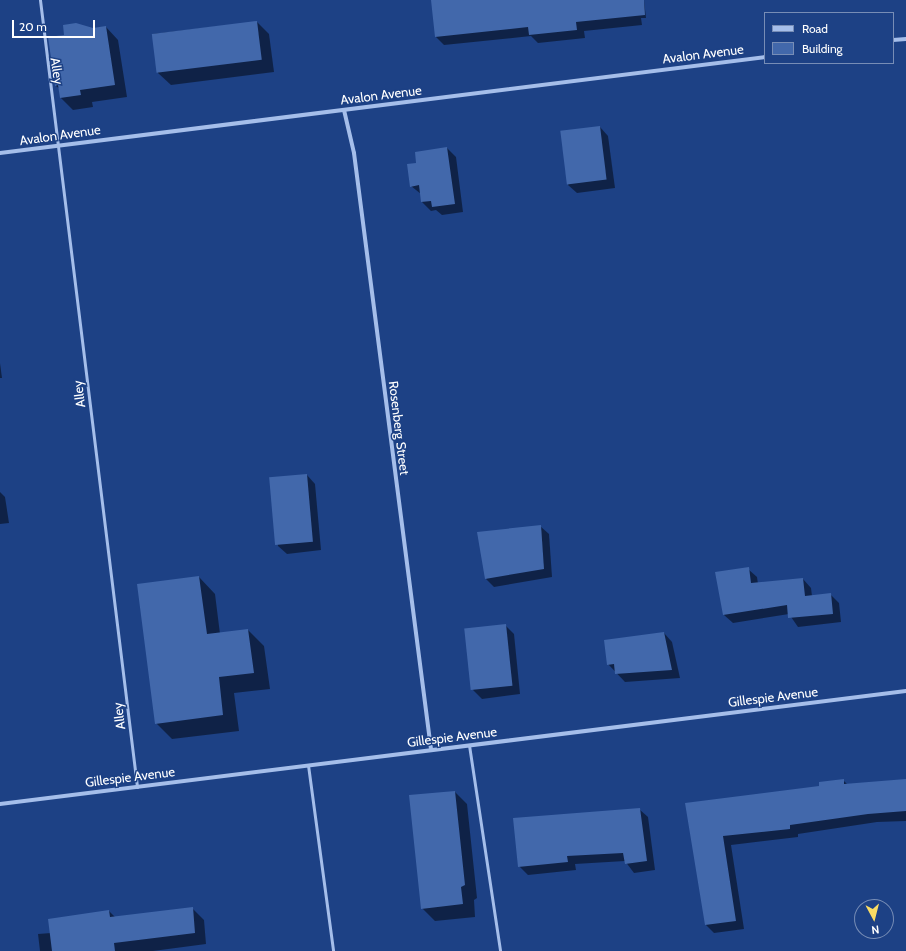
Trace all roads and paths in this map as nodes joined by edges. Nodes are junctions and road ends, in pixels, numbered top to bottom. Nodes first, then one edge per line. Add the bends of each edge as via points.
1 (40, 0) edge
2 (906, 39) edge
3 (894, 40) edge
4 (764, 57) edge
5 (344, 110) junction
6 (59, 145) junction
7 (0, 153) edge
8 (906, 691) edge
9 (469, 744) junction
10 (431, 749) junction
11 (308, 765) junction
12 (137, 787) junction
13 (0, 804) edge
14 (333, 951) edge
15 (500, 951) edge

1 - 6 lane, Alley via 51,107
2 - 3 street
4 - 5 street, Avalon Avenue
5 - 6 street, Avalon Avenue
5 - 10 street, Rosenberg Street via 354,153
6 - 7 street, Avalon Avenue
6 - 12 lane, Alley
8 - 9 street, Gillespie Avenue
9 - 10 street, Gillespie Avenue
9 - 15 lane
10 - 11 street, Gillespie Avenue
11 - 12 street, Gillespie Avenue
11 - 14 lane
12 - 13 street, Gillespie Avenue

